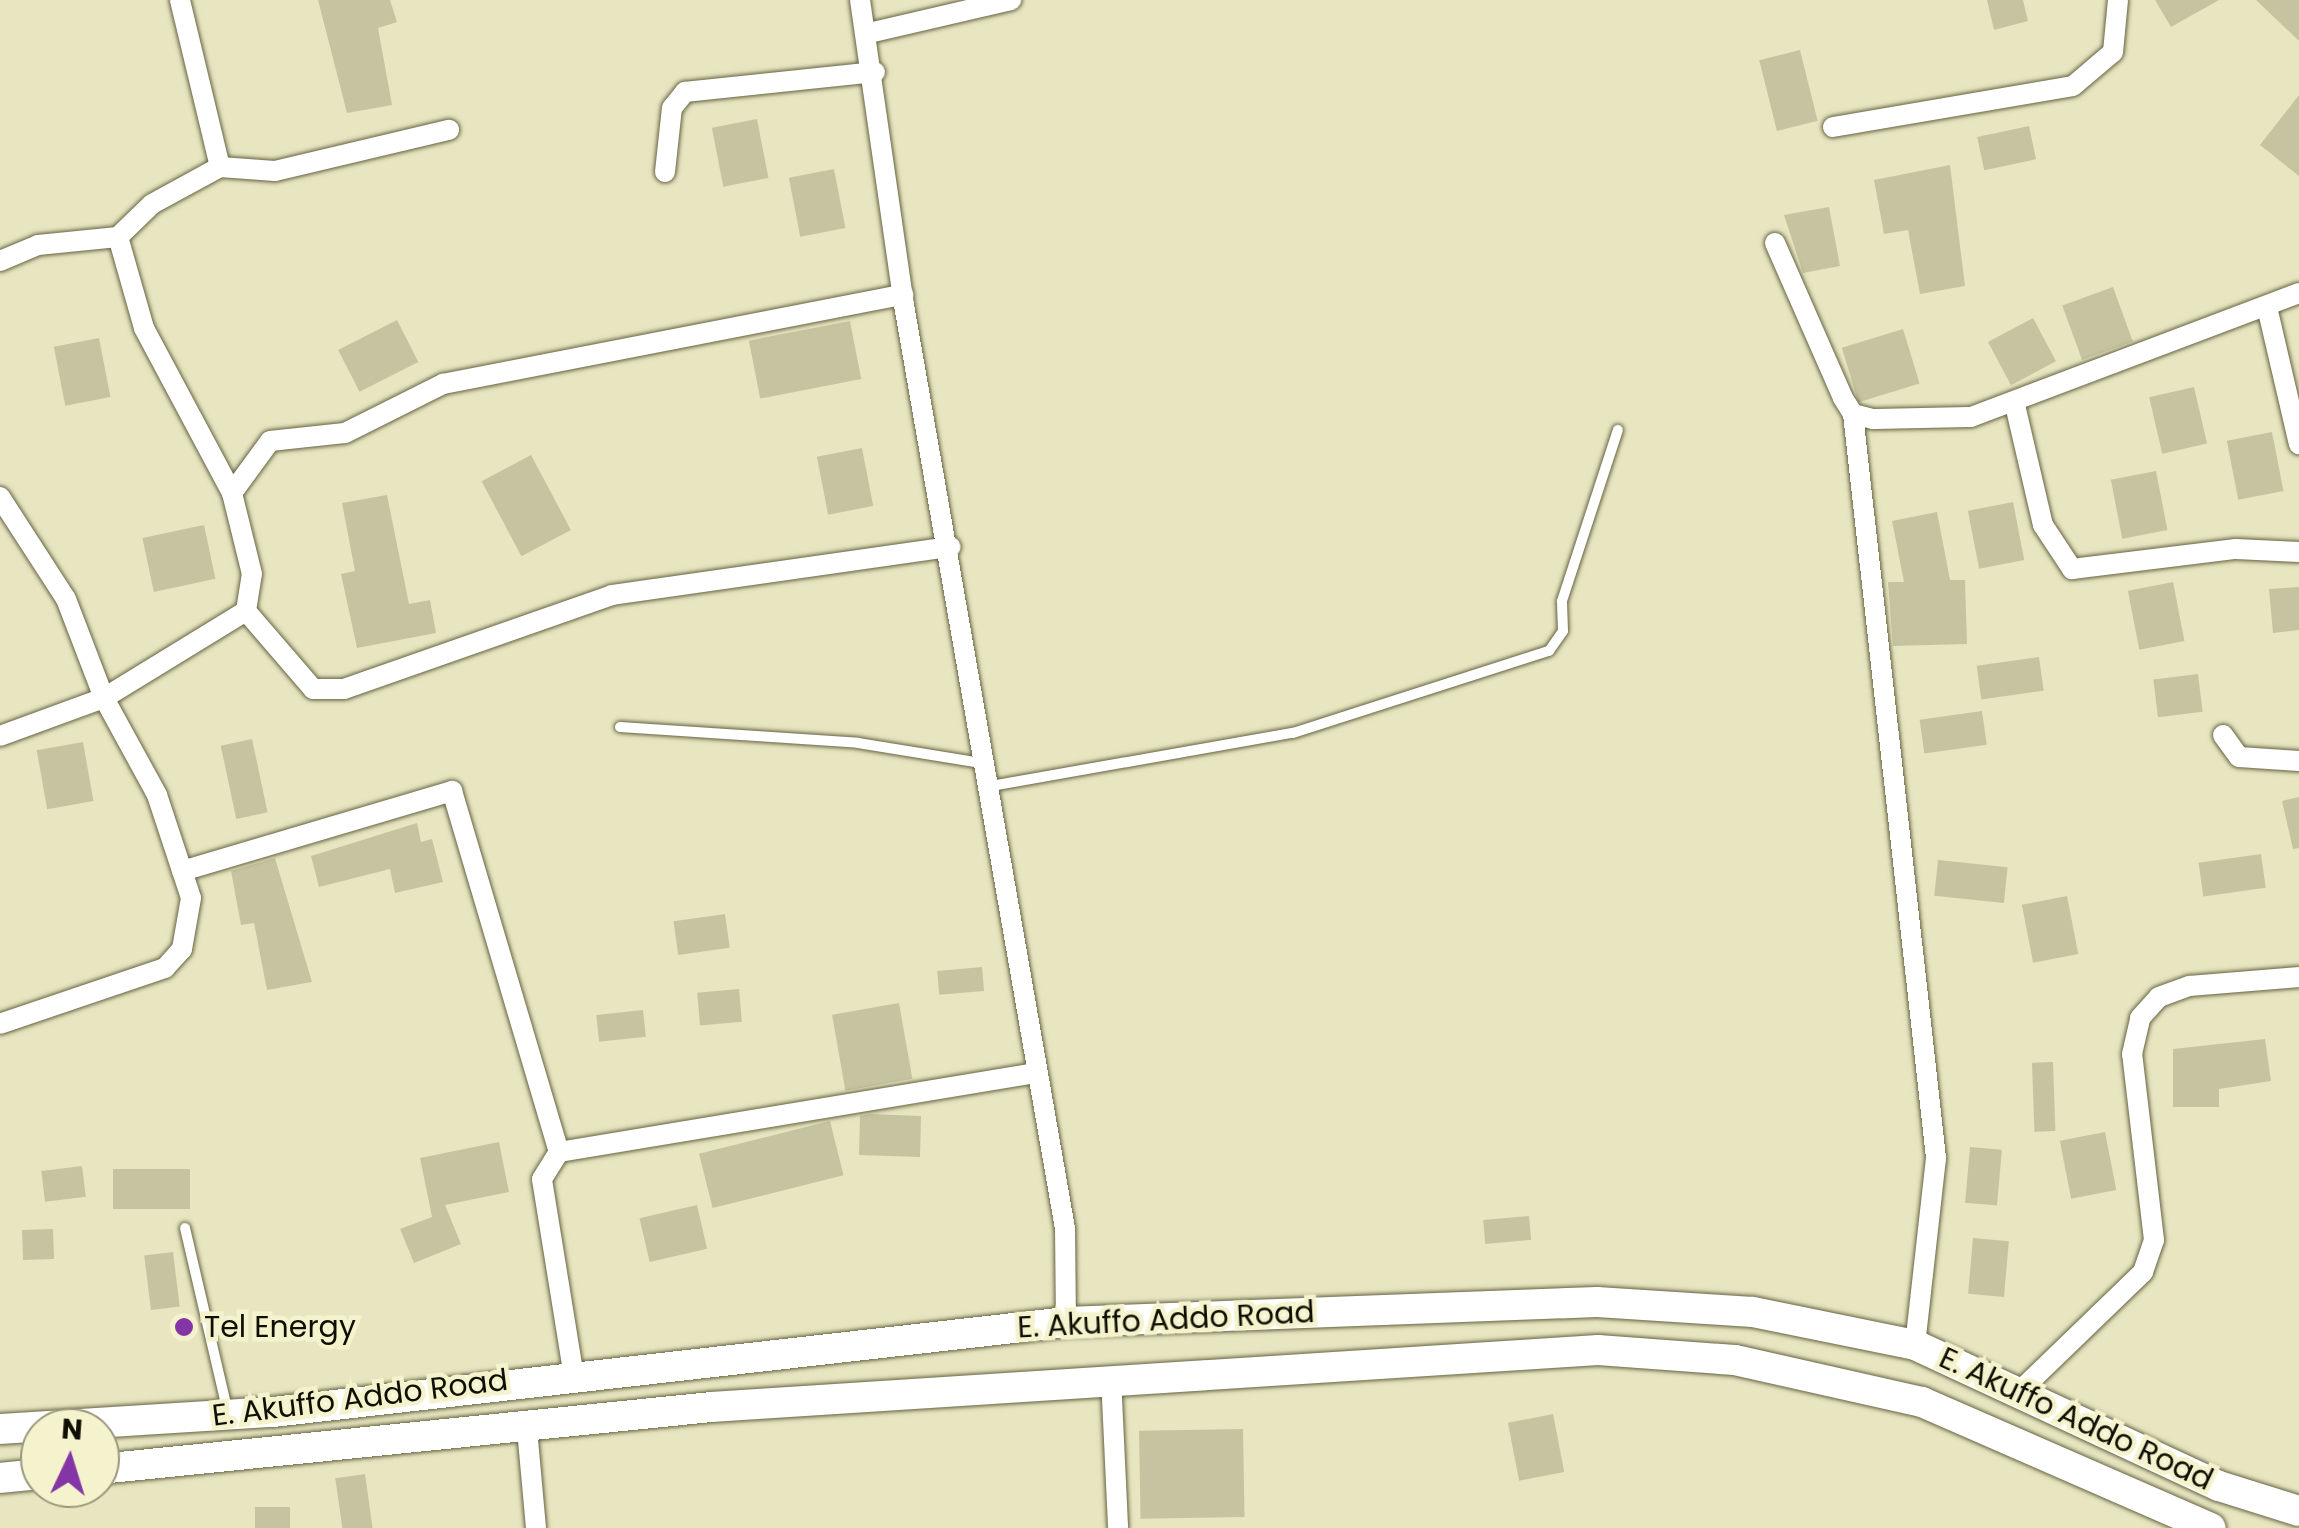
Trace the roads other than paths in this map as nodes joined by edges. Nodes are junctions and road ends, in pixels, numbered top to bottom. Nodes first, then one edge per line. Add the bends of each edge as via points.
1 (180, 0) edge
2 (860, 0) edge
3 (1011, 0) edge
4 (2118, 0) edge
5 (869, 32) junction
6 (875, 72) junction
7 (1833, 127) dead end
8 (448, 130) dead end
9 (220, 167) junction
10 (665, 172) dead end
11 (118, 237) junction
12 (1775, 242) dead end
13 (0, 262) edge
14 (2299, 293) edge
15 (903, 295) junction
16 (2266, 307) junction
17 (2015, 404) junction
18 (1853, 414) junction
19 (1618, 430) dead end
20 (2299, 444) edge
21 (232, 492) junction
22 (0, 497) edge
23 (951, 547) junction
24 (2299, 552) edge
25 (246, 610) junction
26 (104, 698) junction
27 (620, 727) dead end
28 (0, 736) edge
29 (2223, 736) dead end
30 (2299, 761) edge
31 (987, 764) junction
32 (991, 786) junction
33 (182, 870) junction
34 (2299, 977) edge
35 (0, 1024) edge
36 (1034, 1073) junction
37 (559, 1152) junction
38 (185, 1228) dead end
39 (1066, 1322) junction
40 (1915, 1345) junction
41 (573, 1371) junction
42 (1111, 1377) junction
43 (2022, 1388) junction
44 (228, 1415) junction
45 (0, 1429) edge
46 (528, 1429) junction
47 (120, 1467) edge
48 (2299, 1511) edge
49 (2170, 1522) edge
50 (536, 1528) edge
51 (1118, 1528) edge
52 (2212, 1528) edge

1 - 9 street
2 - 5 street
3 - 5 street
4 - 7 street via 2113,52 2073,86
5 - 6 street
6 - 10 street via 685,92 672,108
6 - 15 street
8 - 9 street via 275,171
9 - 11 street via 152,204
11 - 13 street via 38,245
11 - 21 street via 144,328
12 - 18 street
14 - 16 street
15 - 21 street via 443,384 345,433 270,441
15 - 23 street
16 - 17 street
16 - 20 street
17 - 18 street via 1942,422
17 - 24 street via 2044,525 2072,569 2236,549
18 - 40 street via 1936,1158
19 - 32 lane via 1562,600 1564,631 1550,651 1293,732
21 - 25 street via 252,574
22 - 26 street via 66,599
23 - 25 street via 612,595 344,689 313,689
23 - 31 street
25 - 26 street
26 - 28 street
26 - 33 street via 157,795
27 - 31 lane via 858,743
29 - 30 street via 2239,757
31 - 32 street
32 - 36 street
33 - 35 street via 188,926 165,968
33 - 37 street via 452,790
34 - 43 street via 2190,986 2159,997 2140,1018 2132,1054 2154,1240 2143,1272
36 - 37 street
36 - 39 street via 1065,1228
37 - 41 street via 542,1179
38 - 44 lane
39 - 40 main road, E. Akuffo Addo Road via 1597,1302 1754,1312
39 - 41 main road, E. Akuffo Addo Road
40 - 43 main road, E. Akuffo Addo Road
41 - 44 main road, E. Akuffo Addo Road
42 - 46 main road, E. Akuffo Addo Road
42 - 49 main road, E. Akuffo Addo Road via 1598,1350 1736,1360 1922,1402
42 - 51 street
43 - 48 main road, E. Akuffo Addo Road via 2219,1486
44 - 45 main road, E. Akuffo Addo Road
46 - 47 main road, E. Akuffo Addo Road
46 - 50 street
49 - 52 main road, E. Akuffo Addo Road

